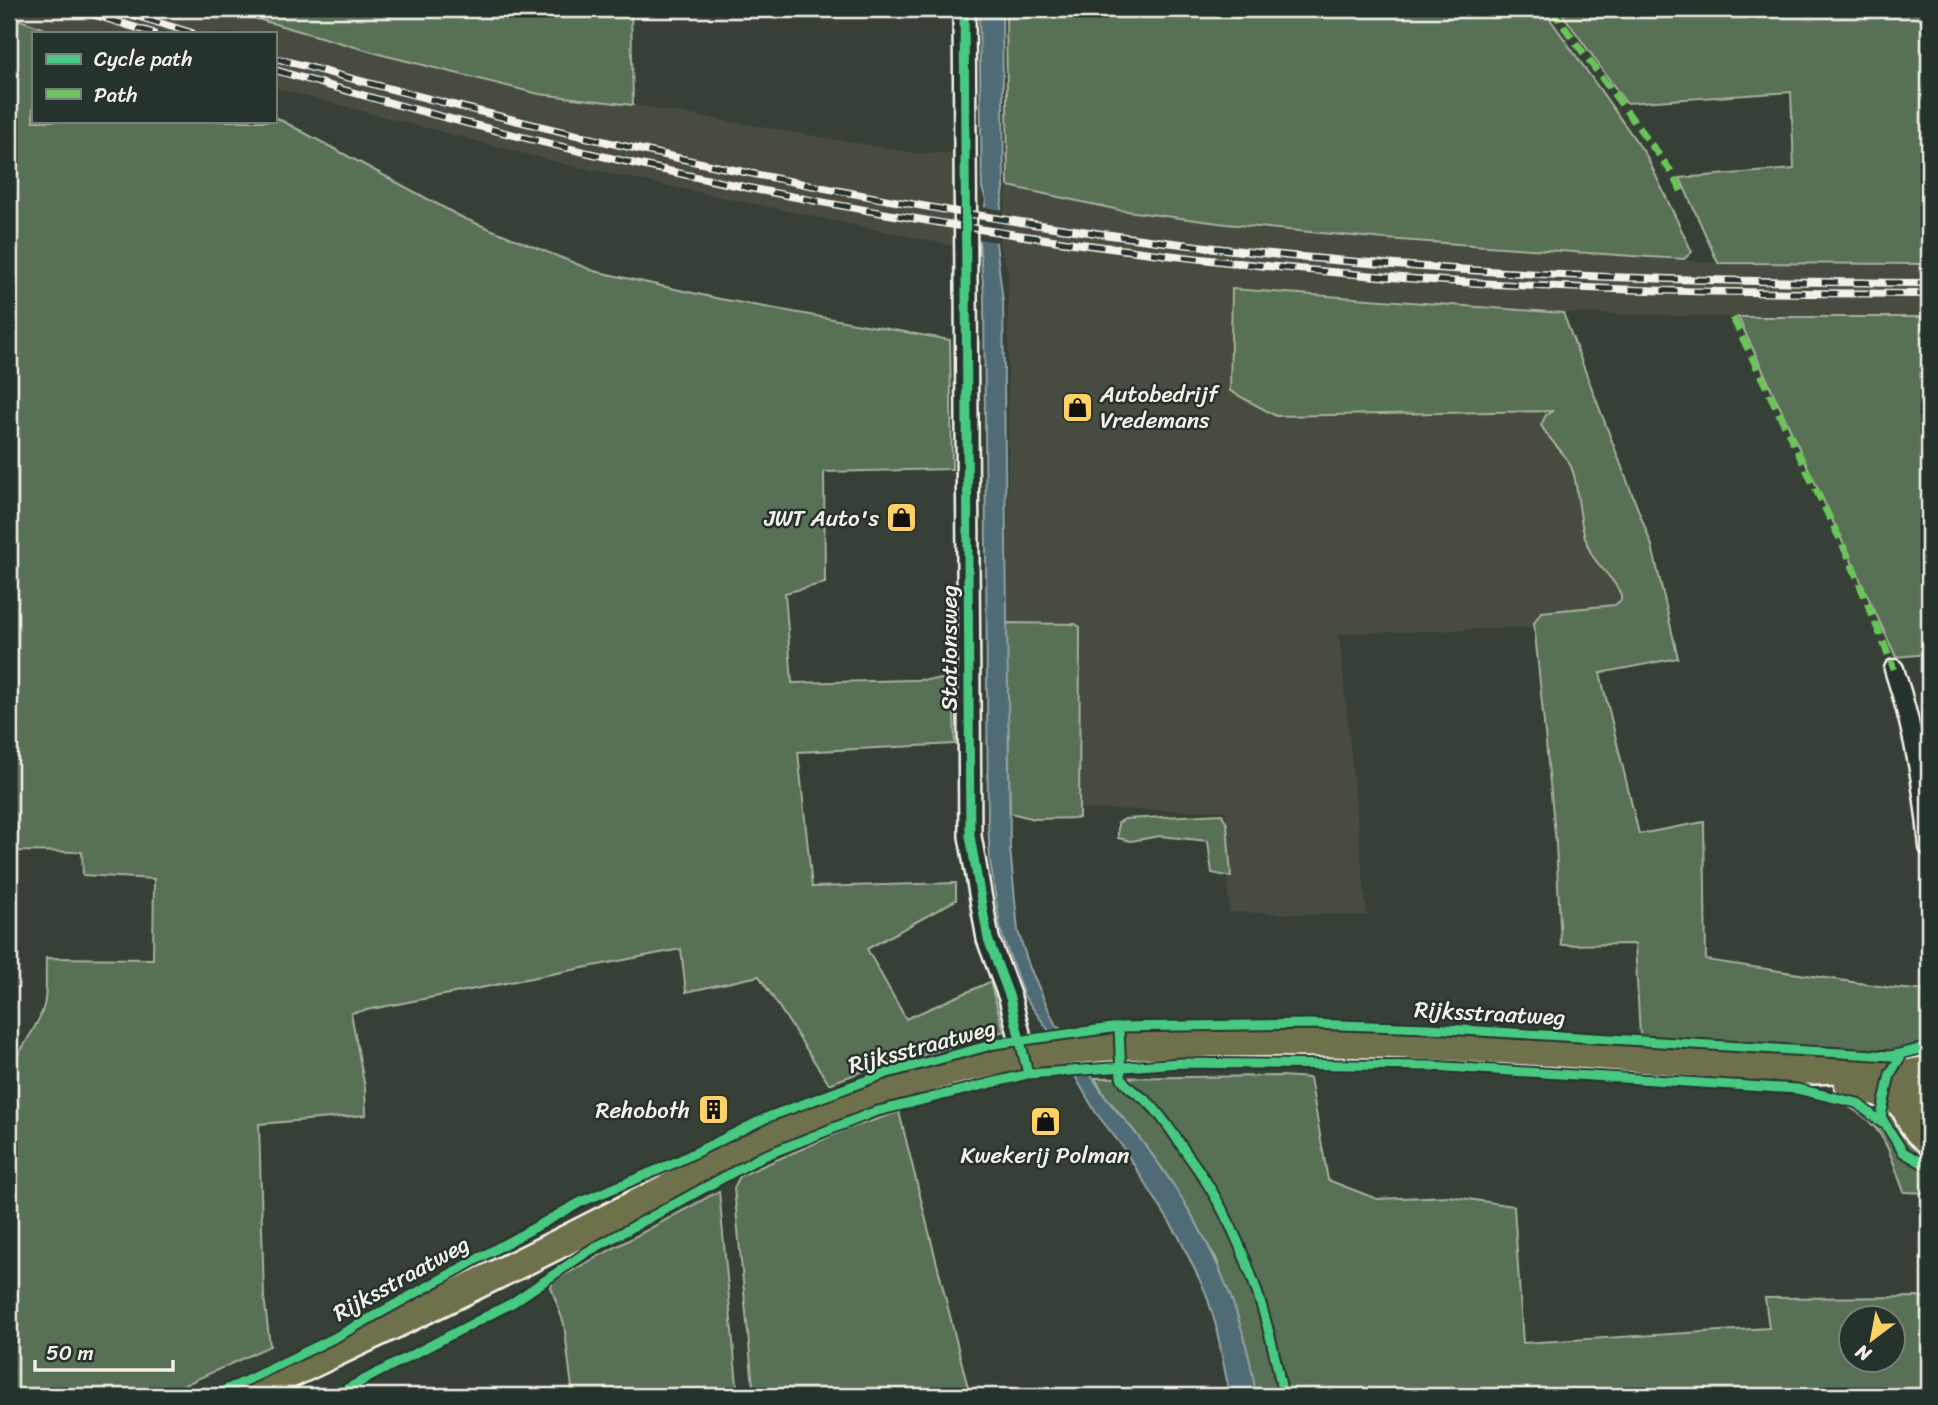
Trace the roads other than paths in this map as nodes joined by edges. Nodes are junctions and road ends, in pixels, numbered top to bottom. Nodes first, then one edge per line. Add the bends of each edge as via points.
1 (964, 9) edge
2 (1894, 669) dead end
3 (1929, 848) edge
4 (1037, 1055) junction
5 (1925, 1069) edge
6 (1803, 1070) junction
7 (1908, 1111) junction
8 (1929, 1140) edge
9 (501, 1273) junction
10 (243, 1396) edge
11 (287, 1396) edge

1 - 4 street, Stationsweg via 970,836 988,939
2 - 3 street via 1910,719
4 - 6 main road, Rijksstraatweg via 1182,1042 1432,1044
4 - 9 main road, Rijksstraatweg via 947,1072 877,1094 717,1162
5 - 6 main road, Rijksstraatweg via 1902,1075 1846,1068
5 - 7 main road via 1908,1094
6 - 7 main road, Rijksstraatweg via 1894,1096
7 - 8 main road via 1914,1126
9 - 10 main road, Rijksstraatweg
9 - 11 main road, Rijksstraatweg via 451,1306

